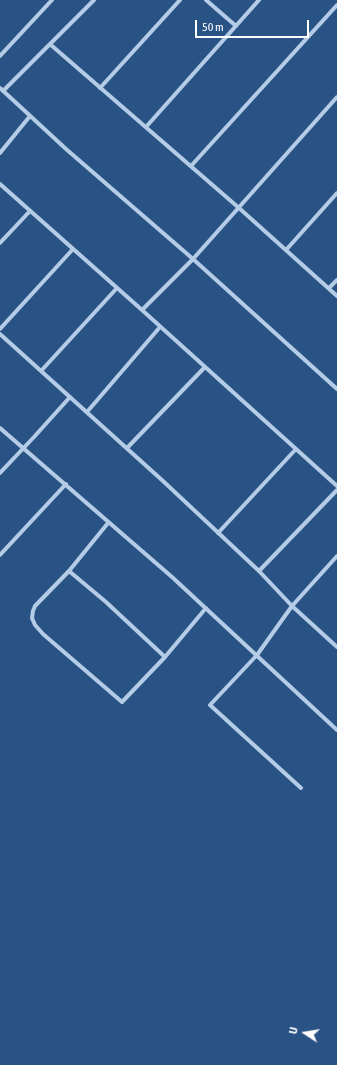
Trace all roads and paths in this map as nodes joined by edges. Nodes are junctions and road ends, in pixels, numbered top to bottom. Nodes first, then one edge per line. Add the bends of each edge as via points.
1 (52, 0) edge
2 (94, 0) edge
3 (180, 0) edge
4 (206, 0) edge
5 (259, 0) edge
6 (337, 5) edge
7 (236, 26) junction
8 (51, 45) junction
9 (0, 56) edge
10 (100, 88) junction
11 (2, 90) edge
12 (337, 97) edge
13 (30, 116) junction
14 (146, 127) junction
15 (0, 152) edge
16 (190, 166) junction
17 (0, 184) edge
18 (337, 193) edge
19 (239, 208) junction
20 (30, 211) junction
21 (0, 243) edge
22 (73, 249) junction
23 (286, 250) junction
24 (193, 259) junction
25 (337, 280) edge
26 (117, 288) junction
27 (330, 288) junction
28 (337, 296) edge
29 (142, 310) junction
30 (160, 327) junction
31 (0, 329) edge
32 (0, 334) edge
33 (205, 367) junction
34 (41, 371) junction
35 (337, 389) edge
36 (70, 397) junction
37 (87, 412) junction
38 (0, 428) edge
39 (23, 448) junction
40 (127, 448) junction
41 (296, 449) junction
42 (0, 473) edge
43 (66, 484) junction
44 (337, 486) edge
45 (337, 490) edge
46 (108, 523) junction
47 (218, 533) junction
48 (0, 555) edge
49 (337, 556) edge
50 (69, 571) junction
51 (259, 571) junction
52 (292, 606) junction
53 (206, 608) junction
54 (337, 647) edge
55 (257, 655) junction
56 (165, 657) junction
57 (337, 730) edge
58 (300, 788) dead end

1 - 9 street
2 - 8 street
3 - 10 street
4 - 7 street
5 - 7 street
6 - 16 street
7 - 14 street
8 - 10 street
8 - 11 street
10 - 14 street
11 - 13 street
12 - 19 street
13 - 15 street
13 - 24 street
14 - 16 street
16 - 19 street
17 - 20 street
18 - 23 street
19 - 23 street
19 - 24 street
20 - 21 street
20 - 22 street
22 - 26 street
22 - 31 street
23 - 27 street
24 - 29 street
24 - 35 street
25 - 27 street
26 - 29 street
26 - 34 street
27 - 28 street
29 - 30 street
30 - 33 street
30 - 37 street
32 - 34 street
33 - 40 street
33 - 41 street
34 - 36 street
36 - 37 street
36 - 39 street
37 - 40 street
38 - 39 street
39 - 42 street
39 - 43 street
40 - 47 street
41 - 44 street
41 - 47 street
43 - 46 street
43 - 48 street
45 - 51 street
46 - 50 street
46 - 53 street
47 - 51 street
49 - 52 street
50 - 56 street
50 - 56 street via 35,606 32,618 43,634 122,702
51 - 52 street
52 - 54 street
52 - 55 street
53 - 55 street
53 - 56 street
55 - 57 street
55 - 58 street via 210,705

